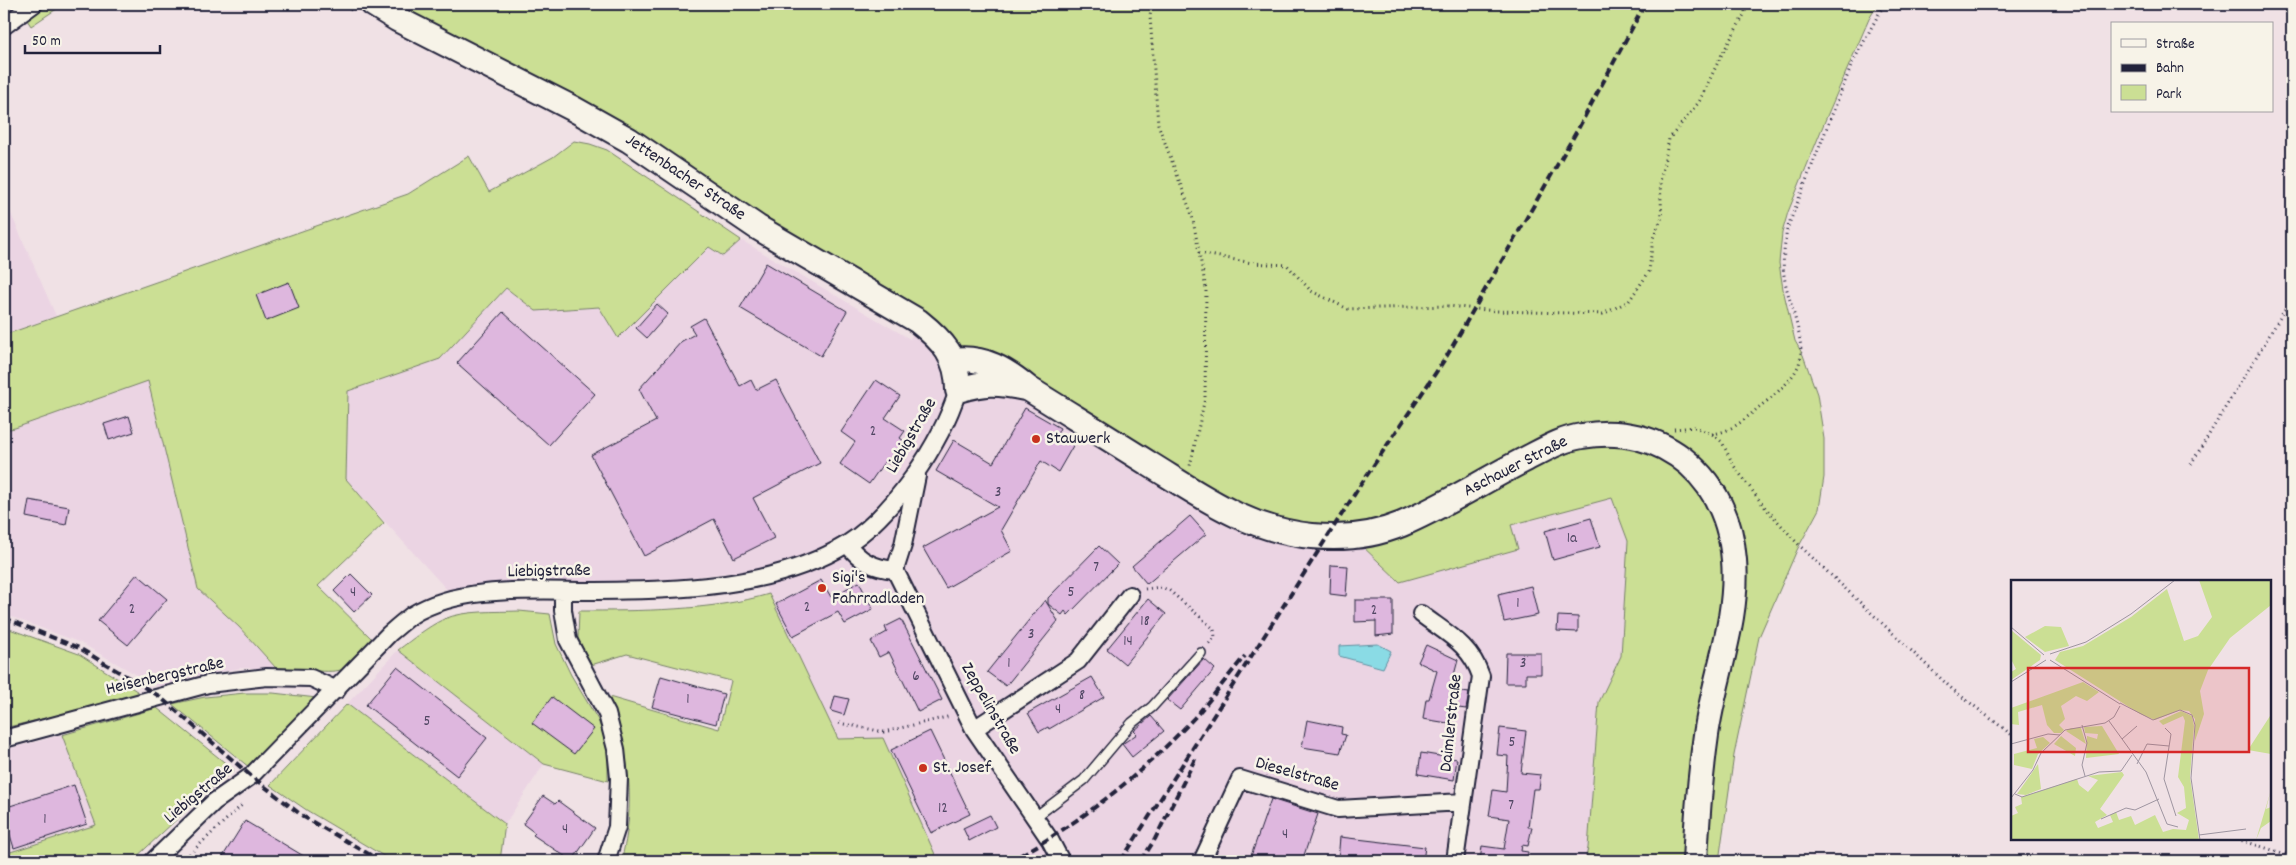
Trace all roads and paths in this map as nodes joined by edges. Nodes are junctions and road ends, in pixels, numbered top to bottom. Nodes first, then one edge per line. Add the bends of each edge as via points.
1 (34, 4) edge
2 (373, 4) edge
3 (1152, 4) edge
4 (1745, 4) edge
5 (1884, 4) edge
6 (4, 26) edge
7 (1199, 253) junction
8 (2292, 298) edge
9 (953, 360) junction
10 (1029, 389) junction
11 (958, 390) junction
12 (1712, 434) junction
13 (1648, 440) junction
14 (2191, 464) dead end
15 (918, 469) junction
16 (1186, 486) junction
17 (847, 544) junction
18 (895, 570) junction
19 (563, 591) junction
20 (1130, 595) joint
21 (1421, 614) dead end
22 (1201, 653) joint
23 (337, 690) junction
24 (966, 712) junction
25 (839, 723) dead end
26 (974, 729) junction
27 (2011, 734) edge
28 (4, 739) edge
29 (1463, 802) junction
30 (243, 804) dead end
31 (1034, 818) junction
32 (2240, 840) edge
33 (2292, 856) edge
34 (153, 861) edge
35 (182, 861) edge
36 (606, 861) edge
37 (1061, 861) edge
38 (1202, 861) edge
39 (1455, 861) edge
40 (1695, 861) edge

1 - 6 street
2 - 9 street, Jettenbacher Straße via 629,140 758,227 918,321 932,332
3 - 7 path via 1150,16 1158,124 1192,216
4 - 7 path via 1745,13 1699,102 1669,139 1660,182 1662,217 1653,238 1649,272 1629,301 1603,314 1496,311 1448,306 1348,309 1311,291 1287,265 1252,264
5 - 12 path via 1852,64 1787,229 1784,275 1800,343 1800,364 1764,404 1724,433
7 - 16 path via 1206,289 1205,398
8 - 14 path
9 - 10 street, Aschauer Straße via 968,358 992,364
9 - 11 street, Jettenbacher Straße via 958,374
10 - 11 street, Aschauer Straße via 984,382
10 - 16 street, Aschauer Straße
11 - 15 street, Liebigstraße via 950,416
12 - 13 path via 1695,428 1678,428 1662,431
12 - 27 path via 1722,442 1734,466 1762,506 1799,545 1952,689
13 - 16 street, Aschauer Straße via 1599,434 1567,440 1403,523 1363,535 1314,536 1275,530 1234,515
13 - 40 street, Aschauer Straße via 1679,455 1708,484 1728,526 1734,558 1735,590 1706,734
15 - 17 street, Liebigstraße via 897,499
15 - 18 street
17 - 18 street via 858,558 881,569
17 - 19 street, Liebigstraße via 805,564 739,582 630,591
18 - 24 street, Zeppelinstraße
19 - 23 street, Liebigstraße via 489,593 438,603 412,615 388,634
19 - 36 street via 568,640 607,714 616,749 617,827
20 - 22 path via 1145,588 1162,587 1170,591 1214,629 1215,637
20 - 26 street via 1078,661
21 - 29 street, Daimlerstraße via 1467,648 1476,660 1481,676
22 - 31 lane via 1152,707 1132,723 1084,780
23 - 28 street, Heisenbergstraße via 311,678 267,677 208,684
23 - 34 street, Liebigstraße via 251,776 214,802
24 - 25 path via 884,732
24 - 26 street, Zeppelinstraße
26 - 31 street, Zeppelinstraße
29 - 38 street, Dieselstraße via 1338,810 1240,779
29 - 39 street, Daimlerstraße
30 - 35 path
31 - 37 street, Zeppelinstraße
32 - 33 path

